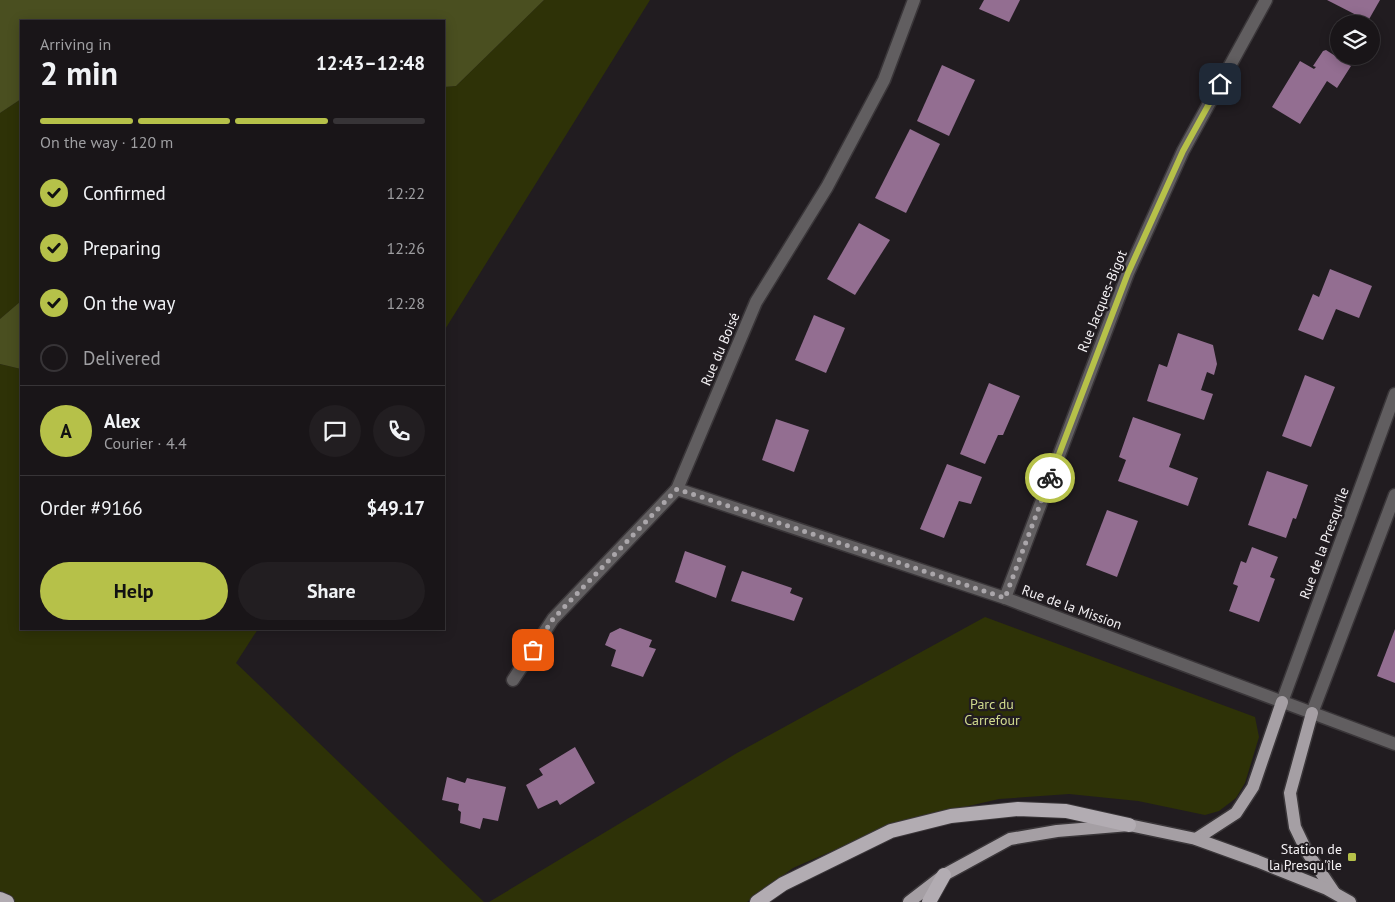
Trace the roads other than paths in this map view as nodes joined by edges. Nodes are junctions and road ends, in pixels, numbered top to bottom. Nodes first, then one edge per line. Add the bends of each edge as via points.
1 (914, 0) edge
2 (1266, 0) edge
3 (1395, 394) edge
4 (677, 489) junction
5 (1395, 494) edge
6 (1005, 598) junction
7 (513, 680) dead end
8 (1282, 702) junction
9 (1312, 713) junction
10 (1395, 744) edge
11 (1130, 825) junction
12 (1196, 839) junction
13 (944, 875) junction
14 (1334, 892) junction
15 (0, 900) edge
16 (7, 902) edge
17 (757, 902) edge
18 (909, 902) edge
19 (930, 902) edge
20 (1350, 902) edge

1 - 4 street, Rue du Boisé via 884,80 827,187 756,302
2 - 6 street, Rue Jacques-Bigot via 1183,151 1128,273
3 - 8 street, Rue de la Presqu'île
4 - 6 street, Rue de la Mission
4 - 7 street, Rue du Boisé via 553,619
5 - 9 street
6 - 8 street, Rue de la Mission
8 - 9 street, Rue de la Mission
8 - 12 main road via 1252,787 1236,813
9 - 10 street, Rue de la Mission
9 - 14 main road via 1290,792 1295,827 1307,852
11 - 12 main road
11 - 13 main road via 1010,839
11 - 17 highway via 1066,811 1018,809 952,816 891,831 783,884
12 - 14 main road
13 - 18 main road
13 - 19 highway
14 - 20 main road
15 - 16 highway

